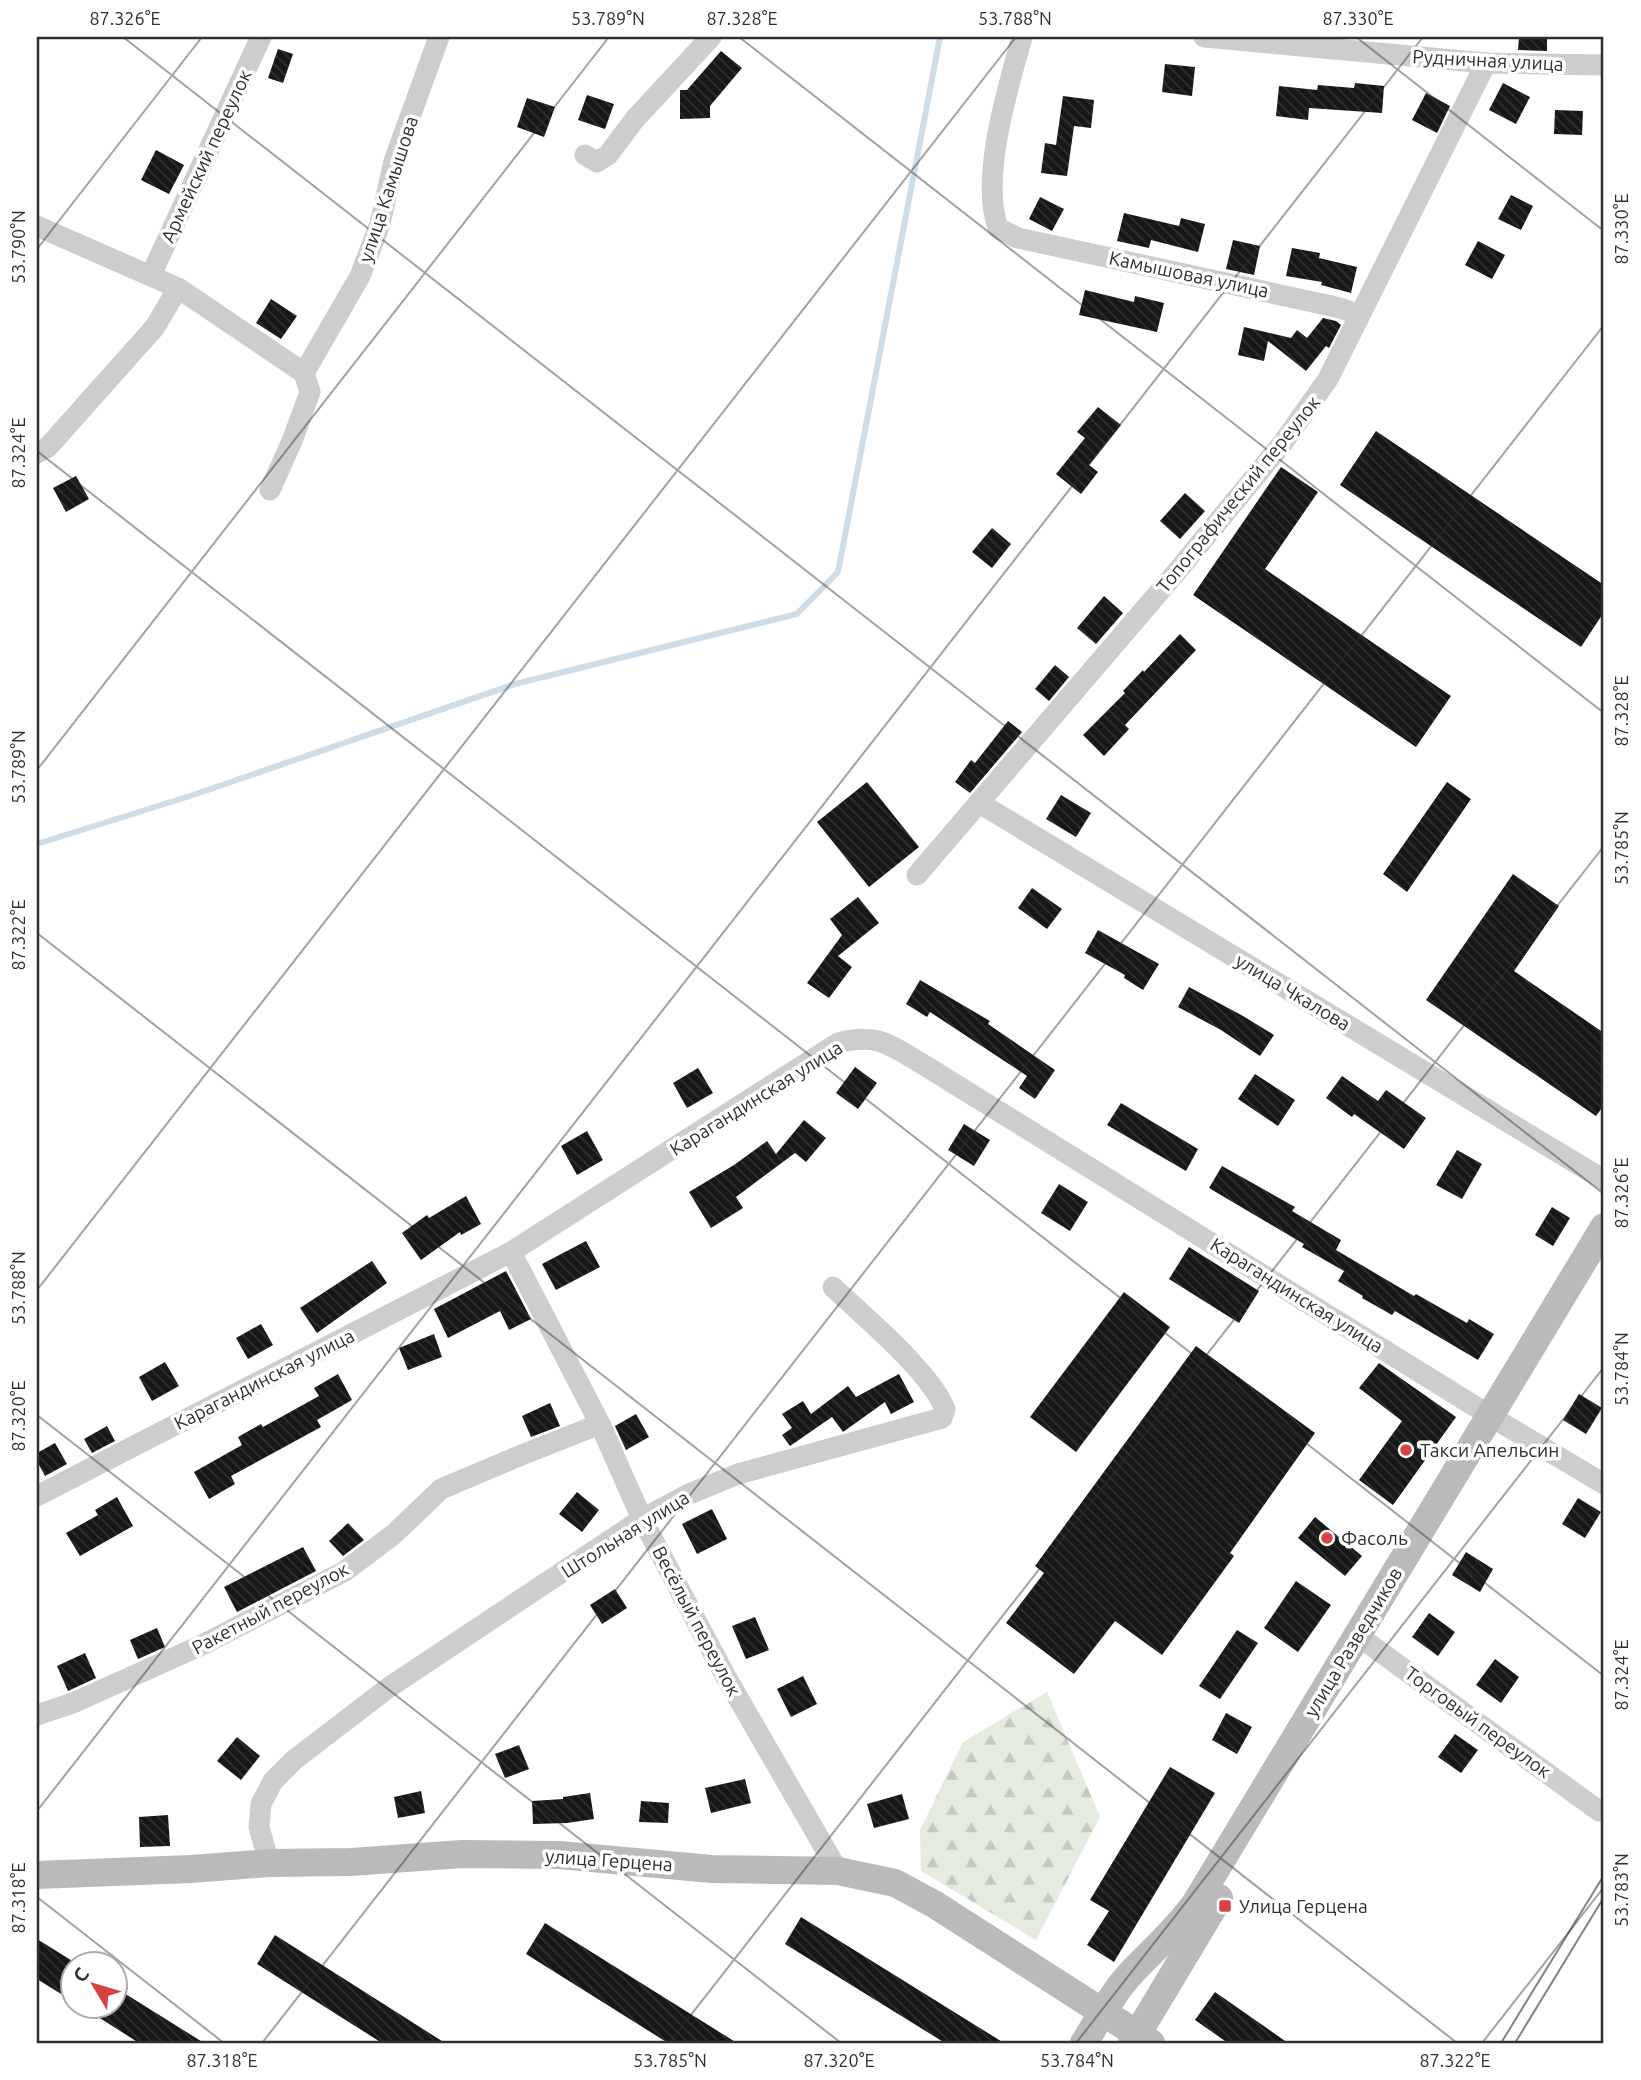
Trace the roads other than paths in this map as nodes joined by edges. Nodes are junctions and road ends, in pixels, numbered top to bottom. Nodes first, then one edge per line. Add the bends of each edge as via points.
1 (261, 37) edge
2 (439, 37) edge
3 (711, 37) edge
4 (1022, 37) edge
5 (1204, 37) edge
6 (1486, 64) junction
7 (1604, 65) edge
8 (585, 155) dead end
9 (37, 226) edge
10 (151, 275) junction
11 (178, 288) junction
12 (1358, 318) junction
13 (304, 373) junction
14 (37, 453) edge
15 (270, 490) dead end
16 (981, 804) junction
17 (917, 875) dead end
18 (1604, 1180) edge
19 (1604, 1227) edge
20 (511, 1252) junction
21 (1604, 1260) edge
22 (833, 1287) dead end
23 (1498, 1419) junction
24 (600, 1424) junction
25 (1604, 1484) edge
26 (37, 1496) edge
27 (642, 1519) junction
28 (1365, 1639) junction
29 (37, 1715) edge
30 (1599, 1811) dead end
31 (269, 1863) junction
32 (838, 1871) junction
33 (37, 1875) edge
34 (1103, 2013) junction
35 (1140, 2040) edge
36 (1084, 2043) edge

1 - 10 street, Армейский переулок
2 - 13 street, улица Камышова via 394,161 380,224 360,276
3 - 8 street via 608,155 597,162
4 - 12 street, Камышовая улица via 996,142 992,212 998,228 1018,238 1336,307
5 - 6 street, Рудничная улица
6 - 7 street, Рудничная улица
6 - 12 street, Топографический переулок
9 - 10 street
10 - 11 street
11 - 13 street
11 - 14 street via 155,327 123,365 48,447
12 - 16 street, Топографический переулок via 1328,379 1282,444
13 - 15 street via 310,392
16 - 17 street, Топографический переулок
16 - 18 street, улица Чкалова
19 - 23 main road, улица Разведчиков
20 - 23 street, Карагандинская улица via 838,1043 858,1037 878,1040
20 - 24 street, Весёлый переулок
20 - 26 street, Карагандинская улица
21 - 23 main road
22 - 27 street, Штольная улица via 941,1398 942,1418 738,1474
23 - 25 street, Карагандинская улица
23 - 28 main road, улица Разведчиков
24 - 27 street, Весёлый переулок
24 - 29 street, Ракетный переулок via 441,1489 394,1534 345,1571 204,1644
27 - 31 street, Штольная улица via 388,1688 294,1760 273,1781 261,1804 260,1827
27 - 32 street, Весёлый переулок
28 - 30 street, Торговый переулок
28 - 34 main road, улица Разведчиков via 1195,1904 1163,1944 1132,1972
28 - 35 main road, улица Разведчиков
31 - 32 main road, улица Герцена via 462,1854 559,1855 712,1869
31 - 33 main road, улица Герцена
32 - 34 main road, улица Герцена via 895,1883
34 - 35 main road, улица Герцена
34 - 36 main road, улица Разведчиков

